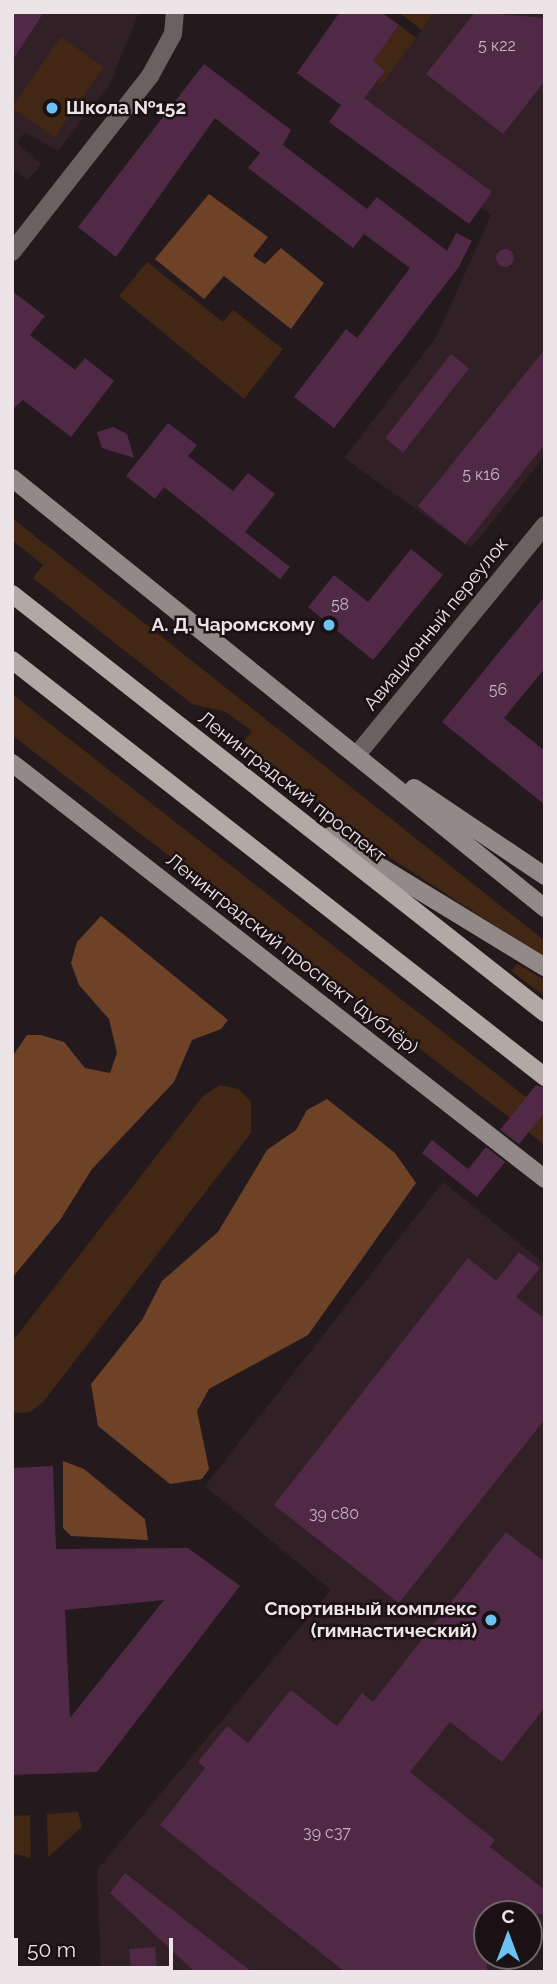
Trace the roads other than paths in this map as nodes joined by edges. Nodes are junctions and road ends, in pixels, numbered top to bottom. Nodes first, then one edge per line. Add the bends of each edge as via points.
1 (175, 12) edge
2 (12, 252) edge
3 (12, 478) edge
4 (545, 525) edge
5 (12, 594) edge
6 (12, 660) edge
7 (330, 731) junction
8 (360, 751) junction
9 (12, 763) edge
10 (279, 804) junction
11 (545, 876) edge
12 (545, 908) edge
13 (545, 967) edge
14 (545, 1013) edge
15 (545, 1077) edge
16 (545, 1179) edge

1 - 2 street via 173,34 150,76
3 - 7 main road
4 - 8 street, Авиационный переулок
5 - 10 main road, Ленинградский проспект
6 - 15 main road
7 - 8 main road
7 - 12 main road
8 - 11 main road
9 - 16 main road, Ленинградский проспект (дублёр)
10 - 13 main road
10 - 14 main road, Ленинградский проспект

